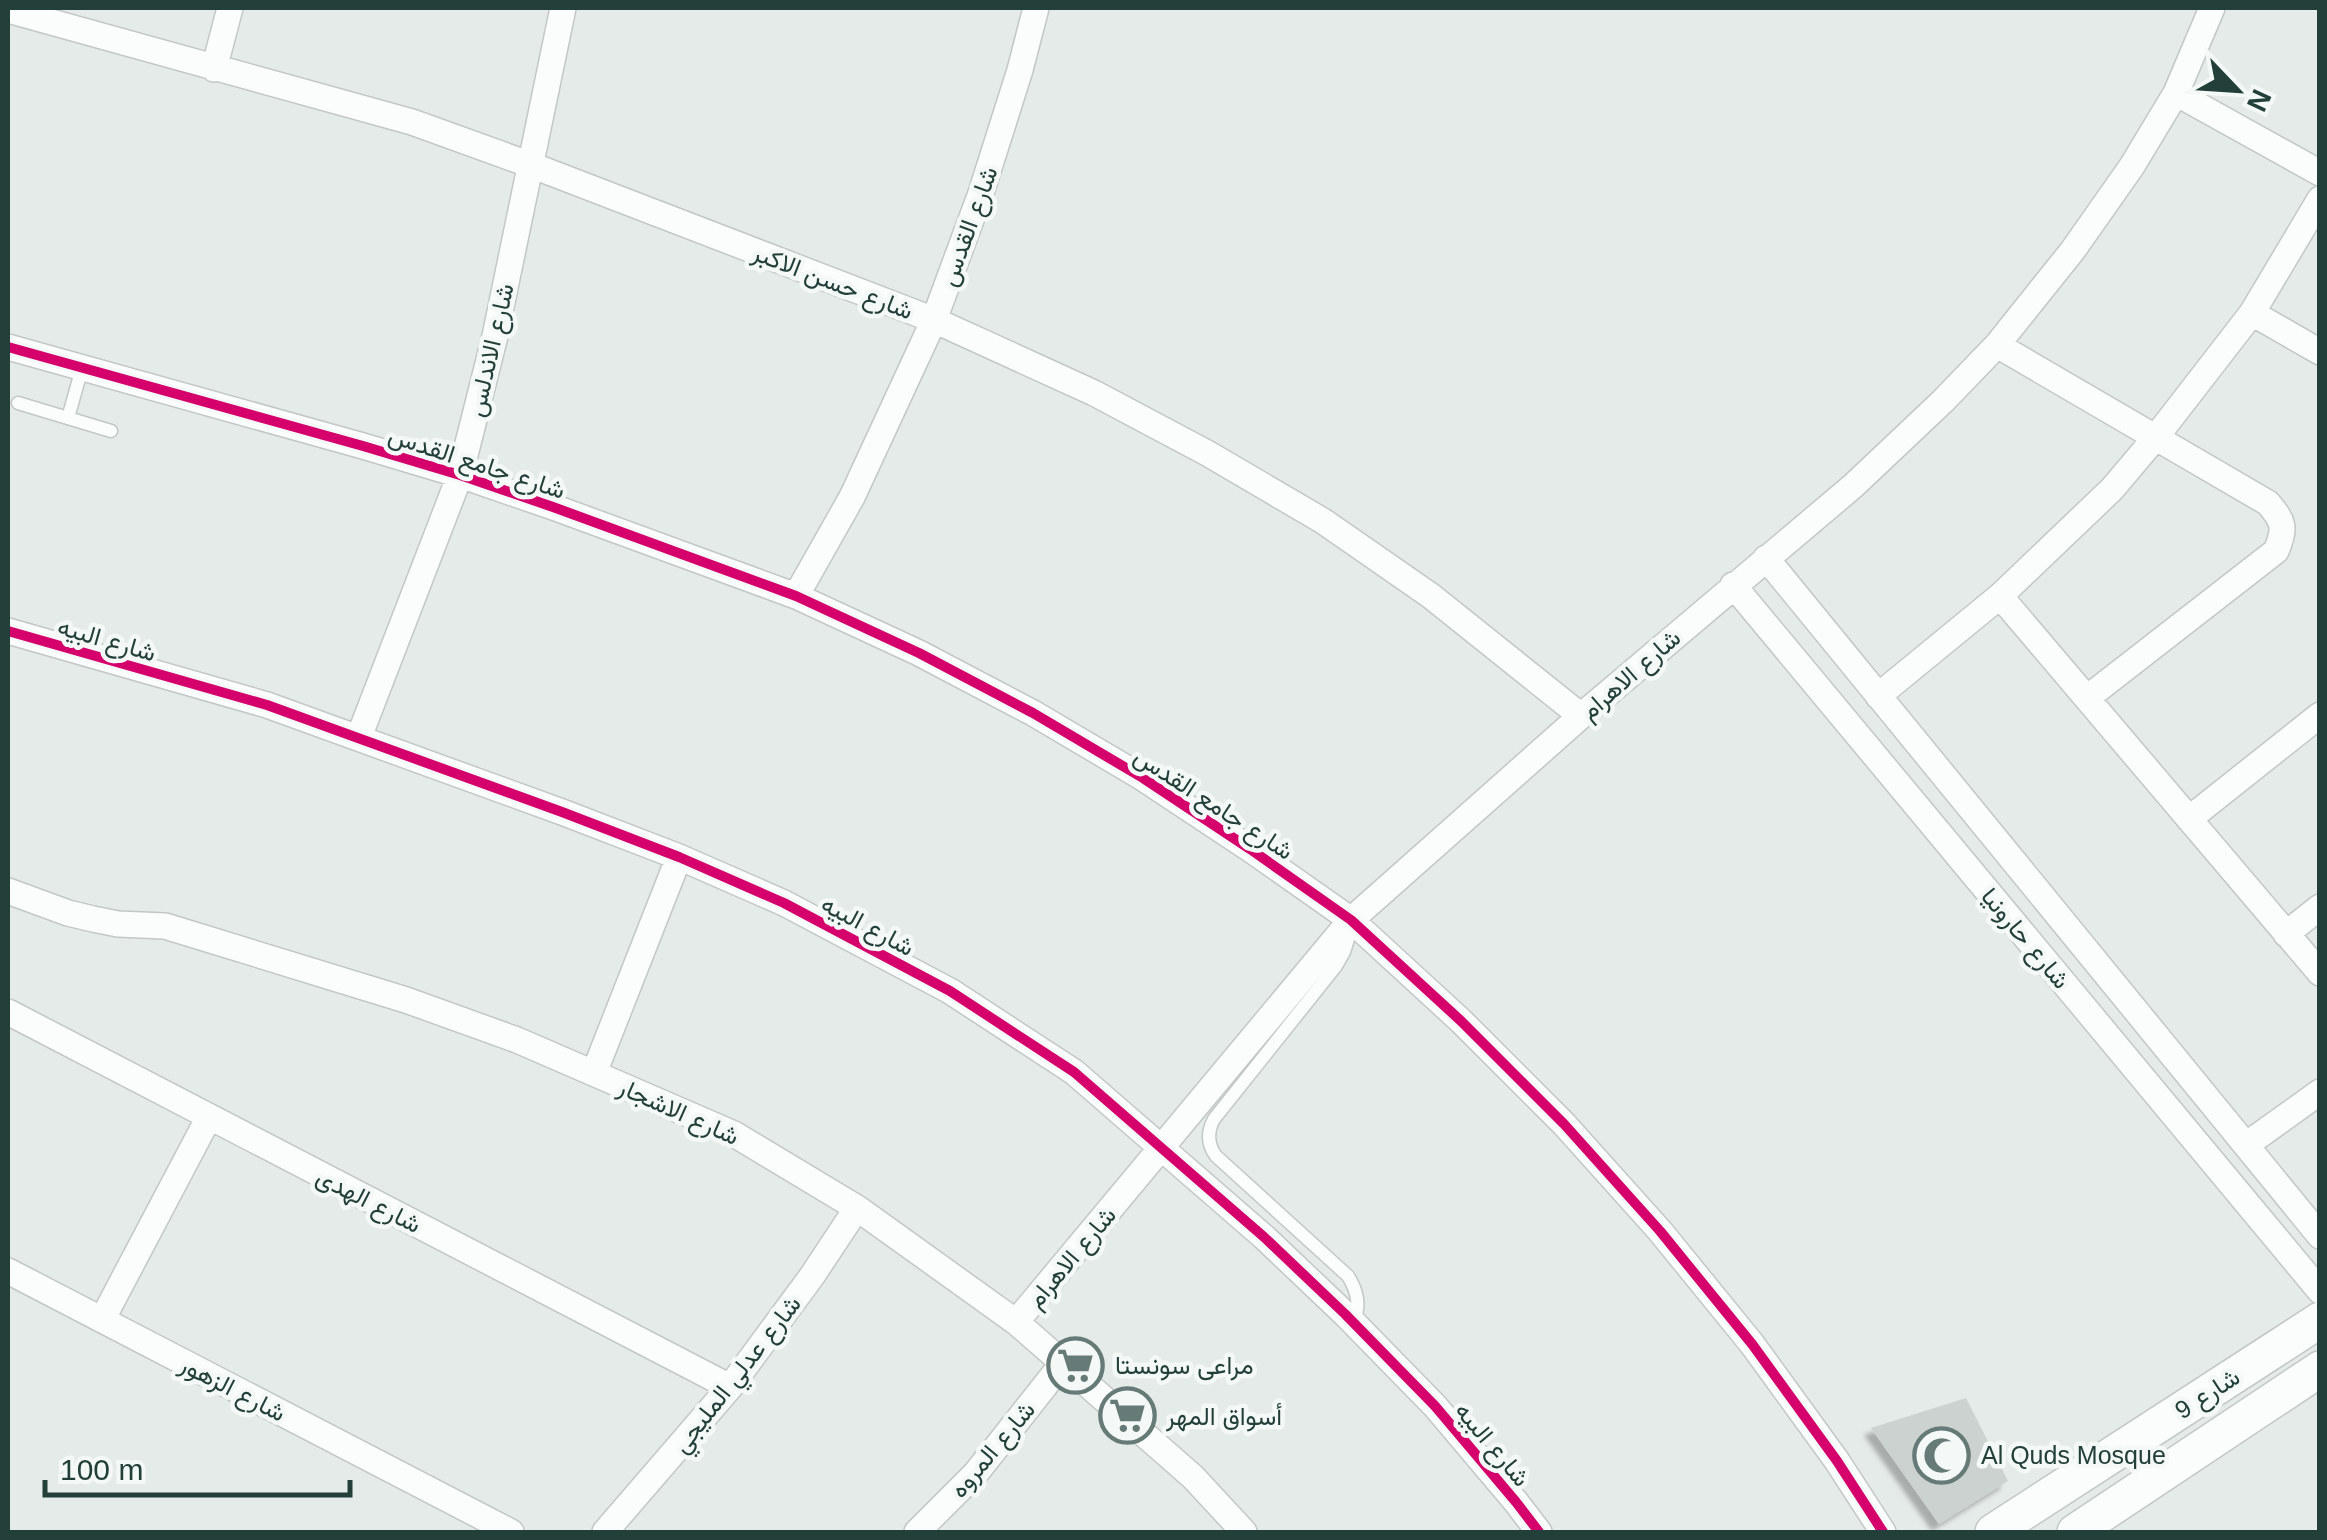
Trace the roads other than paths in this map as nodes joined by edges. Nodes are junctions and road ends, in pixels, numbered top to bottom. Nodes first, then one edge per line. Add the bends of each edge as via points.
1 (230, 8) edge
2 (563, 8) edge
3 (1036, 8) edge
4 (2212, 8) edge
5 (8, 10) edge
6 (214, 69) junction
7 (2176, 93) junction
8 (532, 165) junction
9 (2320, 172) edge
10 (2320, 199) edge
11 (2252, 313) junction
12 (934, 320) junction
13 (1996, 345) junction
14 (8, 348) edge
15 (2320, 352) edge
16 (82, 368) junction
17 (18, 403) dead end
18 (68, 418) junction
19 (111, 431) dead end
20 (2156, 437) junction
21 (460, 476) junction
22 (1766, 558) junction
23 (1734, 585) junction
24 (796, 596) junction
25 (2000, 596) junction
26 (8, 632) edge
27 (1878, 696) junction
28 (2086, 698) junction
29 (2320, 714) edge
30 (1582, 716) junction
31 (359, 737) junction
32 (2189, 820) junction
33 (679, 857) junction
34 (8, 891) edge
35 (2320, 907) edge
36 (1351, 920) junction
37 (2286, 934) junction
38 (2320, 974) edge
39 (8, 1012) edge
40 (594, 1073) junction
41 (2320, 1092) edge
42 (209, 1117) junction
43 (2246, 1145) junction
44 (1162, 1148) junction
45 (857, 1208) junction
46 (2320, 1236) edge
47 (8, 1271) edge
48 (2320, 1291) edge
49 (102, 1320) junction
50 (2320, 1320) edge
51 (1016, 1322) junction
52 (1354, 1323) junction
53 (1063, 1362) junction
54 (2320, 1370) edge
55 (730, 1387) junction
56 (511, 1532) edge
57 (605, 1532) edge
58 (917, 1532) edge
59 (1244, 1532) edge
60 (1538, 1532) edge
61 (1883, 1532) edge
62 (1993, 1532) edge
63 (2075, 1532) edge

1 - 6 street
2 - 8 street, شارع الاندلس
3 - 12 street, شارع القدس via 981,193
4 - 7 street, شارع الاهرام
5 - 6 street, شارع حسن الاكبر
6 - 8 street, شارع حسن الاكبر via 412,122
7 - 9 street
7 - 13 street, شارع الاهرام via 2083,236
8 - 12 street, شارع حسن الاكبر
8 - 21 street, شارع الاندلس
10 - 11 street
11 - 15 street
11 - 20 street
12 - 24 street, شارع القدس via 852,497
12 - 30 street, شارع حسن الاكبر via 1094,393 1323,521 1431,596
13 - 20 street
13 - 22 street, شارع الاهرام via 1891,451
14 - 16 street, شارع جامع القدس
16 - 18 lane
16 - 21 street, شارع جامع القدس
17 - 18 lane
18 - 19 lane
20 - 25 street via 2112,489
20 - 28 street via 2268,503 2284,534 2276,551
21 - 24 street, شارع جامع القدس
21 - 31 street, شارع الاندلس
22 - 23 street, شارع الاهرام
22 - 27 street, شارع حارونيا
23 - 30 street, شارع الاهرام
23 - 48 street, شارع حارونيا
24 - 36 street, شارع جامع القدس via 1033,713 1143,778
25 - 27 street
25 - 28 street
26 - 31 street, شارع البيه
27 - 43 street, شارع حارونيا
28 - 32 street
29 - 32 street
30 - 36 street, شارع الاهرام
31 - 33 street, شارع البيه
32 - 37 street
33 - 40 street
33 - 44 street, شارع البيه via 784,903 950,991 1074,1072
34 - 40 street, شارع الاشجار via 68,914 164,926 354,984
35 - 37 street
36 - 44 street, شارع الاهرام
36 - 52 lane via 1336,966 1214,1119 1208,1136 1216,1156 1348,1276 1358,1304
36 - 61 street, شارع جامع القدس via 1462,1021 1660,1231 1752,1344
37 - 38 street
39 - 42 street, شارع الهدى
40 - 45 street, شارع الاشجار via 734,1134
41 - 43 street
42 - 49 street
42 - 55 street, شارع الهدى
43 - 46 street, شارع حارونيا
44 - 51 street, شارع الاهرام
44 - 52 street, شارع البيه
45 - 51 street, شارع الاشجار
45 - 55 street, شارع عدلي المليجي
47 - 49 street, شارع الزهور
49 - 56 street, شارع الزهور
50 - 62 main road, شارع 9
51 - 53 street, شارع الاشجار
52 - 60 street, شارع البيه via 1435,1406
53 - 58 street, شارع المروه via 976,1473
53 - 59 street, شارع الاشجار via 1193,1477
54 - 63 main road, شارع 9
55 - 57 street, شارع عدلي المليجي

